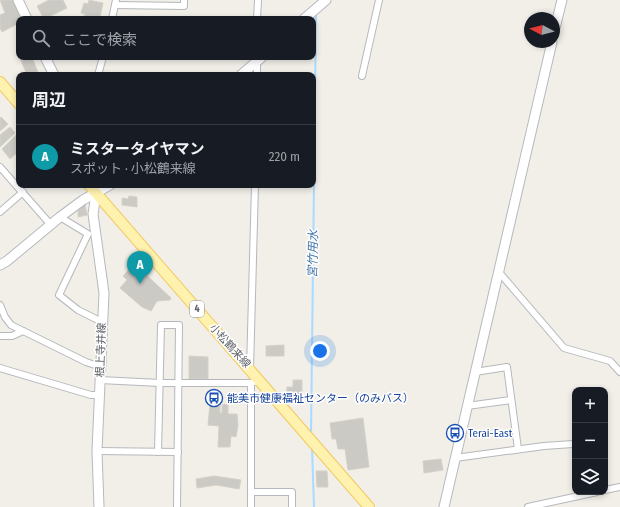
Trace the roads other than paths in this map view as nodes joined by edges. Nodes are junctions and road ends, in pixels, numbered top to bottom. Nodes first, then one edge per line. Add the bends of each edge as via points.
1 (18, 0) edge
2 (184, 0) edge
3 (258, 0) edge
4 (380, 0) edge
5 (562, 0) edge
6 (324, 2) edge
7 (116, 3) edge
8 (152, 3) edge
9 (559, 12) edge
10 (26, 16) edge
11 (113, 16) edge
12 (257, 16) edge
13 (307, 16) edge
14 (551, 48) edge
15 (46, 60) edge
16 (101, 60) edge
17 (256, 60) edge
18 (258, 60) edge
19 (52, 72) edge
20 (99, 72) edge
21 (244, 72) edge
22 (257, 72) edge
23 (362, 76) dead end
24 (0, 82) edge
25 (16, 101) edge
26 (0, 167) edge
27 (16, 184) edge
28 (19, 188) edge
29 (93, 188) edge
30 (254, 188) edge
31 (23, 192) junction
32 (0, 212) edge
33 (60, 217) junction
34 (51, 225) junction
35 (0, 265) edge
36 (498, 271) junction
37 (0, 305) edge
38 (102, 322) junction
39 (23, 331) junction
40 (0, 336) edge
41 (101, 367) junction
42 (0, 368) edge
43 (250, 369) junction
44 (475, 372) junction
45 (620, 372) edge
46 (100, 380) junction
47 (178, 382) junction
48 (255, 382) junction
49 (160, 383) junction
50 (99, 395) junction
51 (511, 400) junction
52 (467, 406) junction
53 (572, 444) edge
54 (518, 449) junction
55 (97, 451) junction
56 (158, 452) junction
57 (178, 452) junction
58 (454, 458) junction
59 (620, 487) edge
60 (608, 489) edge
61 (251, 492) junction
62 (583, 495) edge
63 (99, 507) edge
64 (177, 507) edge
65 (251, 507) edge
66 (292, 507) edge
67 (369, 507) edge
68 (444, 507) edge
69 (528, 507) edge

1 - 10 main road
2 - 8 street via 184,6
3 - 12 street
4 - 23 street
5 - 9 main road
6 - 13 main road
7 - 8 street
7 - 11 street
14 - 36 main road
15 - 19 main road
16 - 20 street
17 - 21 main road
18 - 22 street
24 - 25 main road
26 - 27 street
28 - 31 street
29 - 33 main road via 83,200
29 - 38 main road, 根上寺井線 via 93,214 104,293
29 - 43 main road, 小松鶴来線 / 4
30 - 43 street
31 - 32 street
31 - 34 street
33 - 34 main road
33 - 38 street via 88,234 59,295 78,310
34 - 35 main road
36 - 44 main road
36 - 45 street via 564,348 610,361
37 - 39 street via 4,317 11,325
38 - 41 main road, 根上寺井線
39 - 40 street via 12,336
39 - 41 street
41 - 46 main road, 根上寺井線
42 - 50 street via 91,395
43 - 48 main road, 小松鶴来線 / 4
44 - 51 street via 507,367
44 - 52 main road
46 - 49 street
46 - 50 main road, 根上寺井線
47 - 48 street
47 - 49 street
47 - 49 street via 179,325 161,325
47 - 57 street
48 - 61 street
48 - 67 main road, 小松鶴来線 / 4 via 306,433
49 - 56 street
50 - 55 main road, 根上寺井線
51 - 52 street
51 - 54 street
52 - 58 main road
53 - 54 street
54 - 58 street
55 - 56 street
55 - 63 main road, 根上寺井線
56 - 57 street
57 - 64 street
58 - 68 main road
59 - 60 street
61 - 65 street
61 - 66 street via 292,492
62 - 69 street

